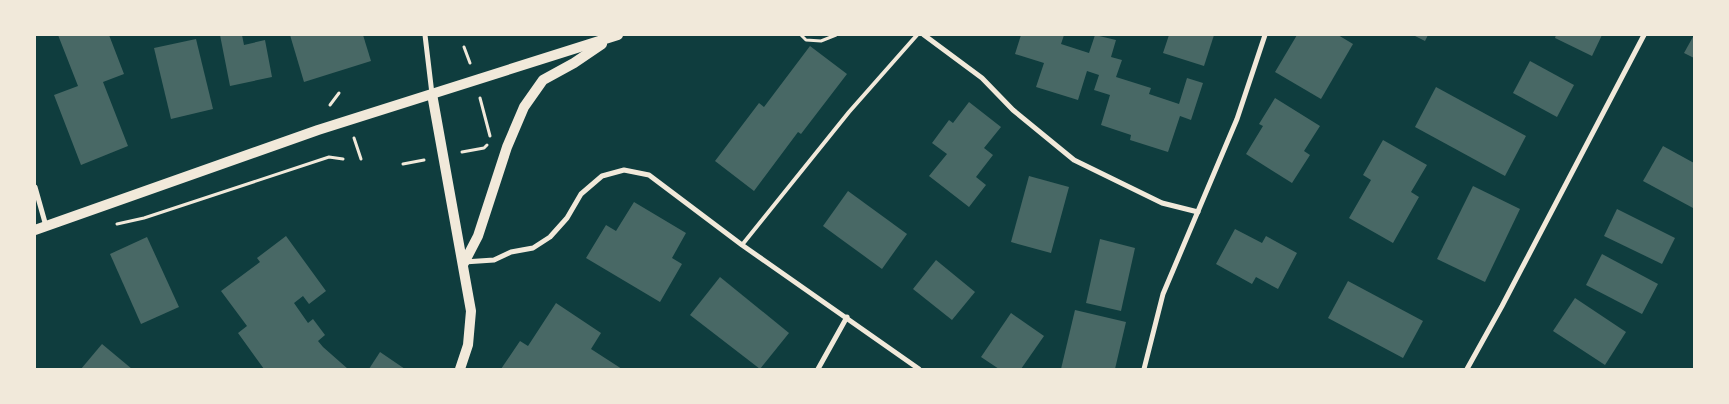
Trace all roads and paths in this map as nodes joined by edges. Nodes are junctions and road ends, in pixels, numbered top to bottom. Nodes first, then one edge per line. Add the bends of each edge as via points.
1 (425, 35) edge
2 (801, 35) edge
3 (836, 35) edge
4 (917, 35) edge
5 (924, 35) edge
6 (1265, 35) edge
7 (1644, 35) edge
8 (614, 37) edge
9 (432, 94) junction
10 (486, 118) dead end
11 (491, 141) dead end
12 (343, 159) dead end
13 (35, 187) edge
14 (1198, 212) junction
15 (114, 225) dead end
16 (46, 226) junction
17 (35, 230) edge
18 (742, 245) junction
19 (464, 262) junction
20 (847, 317) junction
21 (460, 369) edge
22 (818, 369) edge
23 (919, 369) edge
24 (1144, 369) edge
25 (1467, 369) edge

1 - 9 street
2 - 3 path via 806,40 821,41
4 - 18 lane via 849,112
5 - 14 street via 982,78 1012,110 1074,160 1162,204
6 - 14 street via 1237,119
7 - 25 street
8 - 9 main road
8 - 19 main road via 543,80 524,107 507,147 478,236
9 - 16 main road via 318,130
9 - 19 main road
10 - 11 path
12 - 15 path via 329,157
13 - 16 street
14 - 24 street via 1163,294
16 - 17 main road
18 - 19 street via 649,175 624,170 602,176 582,194 550,237 533,248 511,252 494,260
18 - 20 street
19 - 21 main road via 471,311 468,345
20 - 22 street
20 - 23 street

